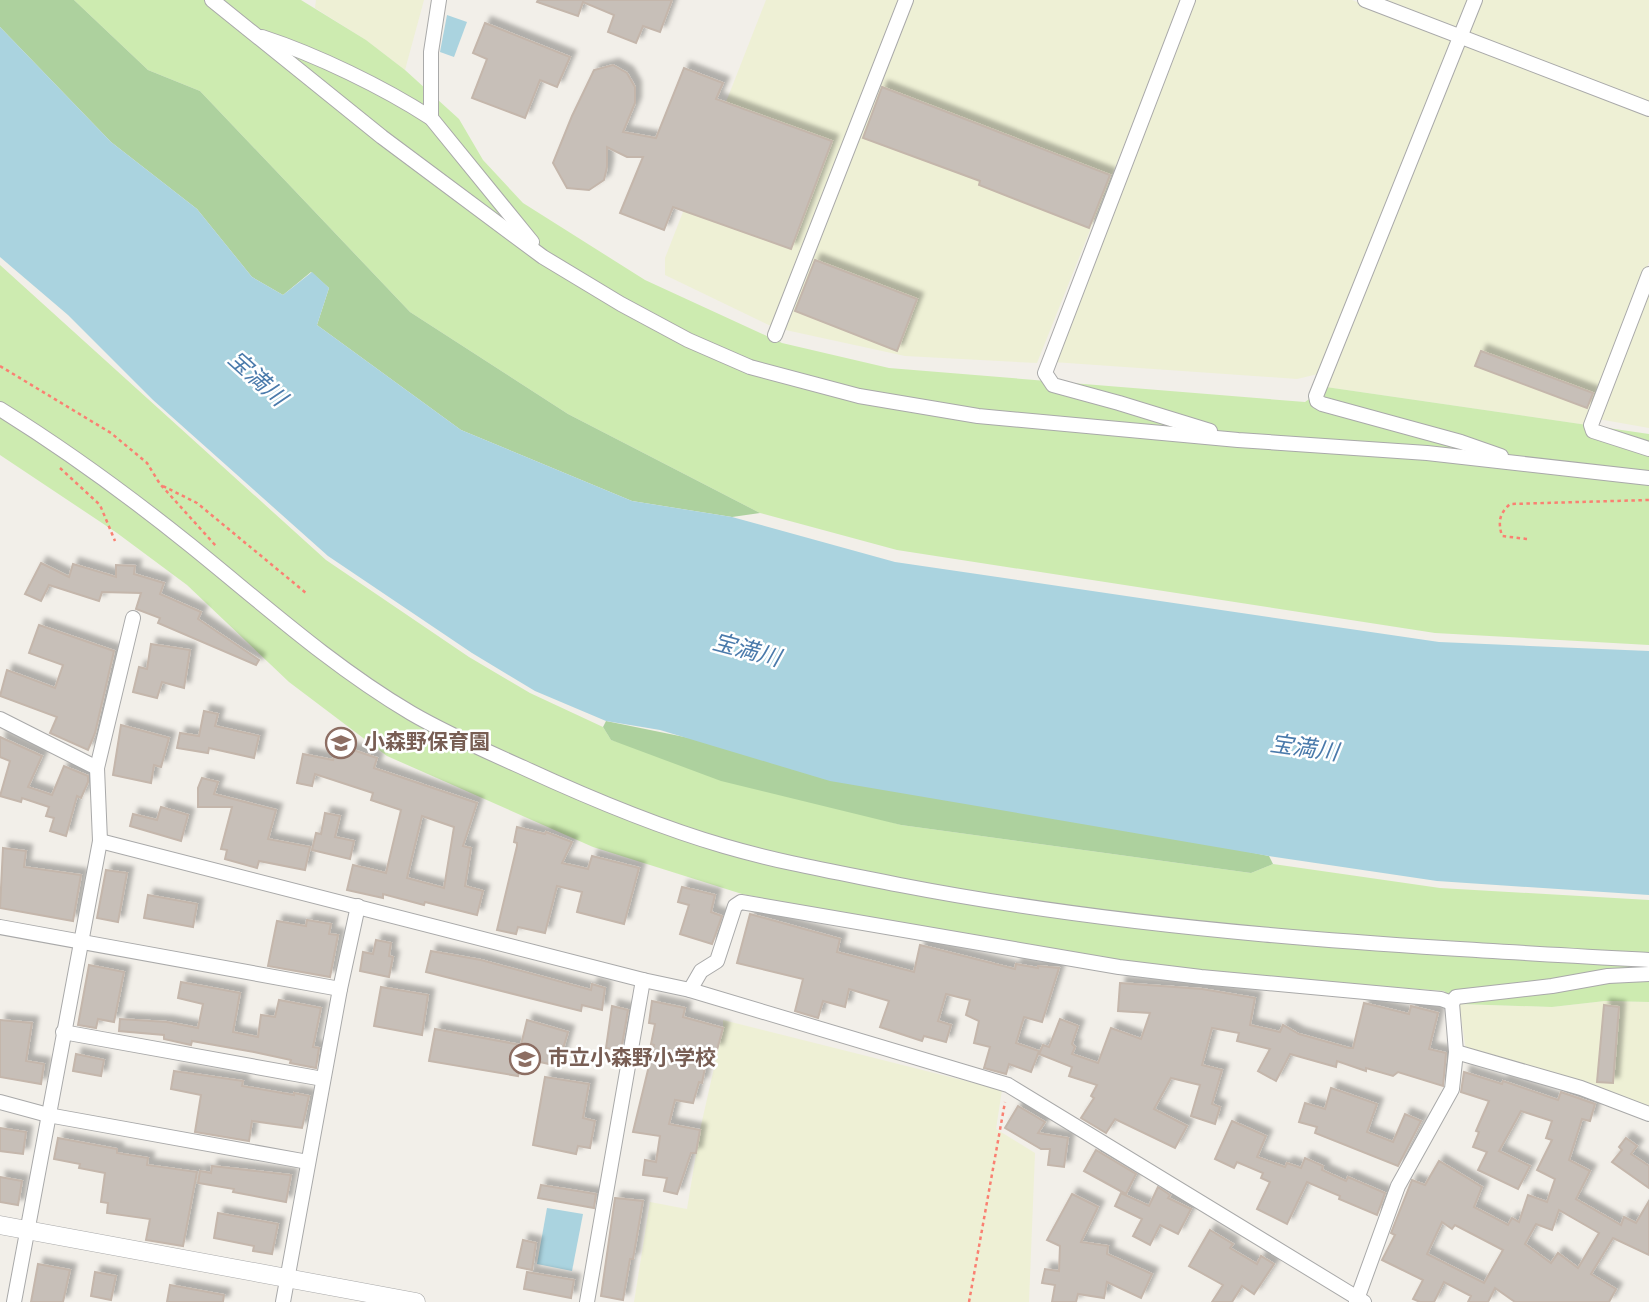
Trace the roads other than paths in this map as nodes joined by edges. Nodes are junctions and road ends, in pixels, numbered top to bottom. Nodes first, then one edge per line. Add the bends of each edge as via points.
1 (212, 0) edge
2 (439, 0) edge
3 (906, 0) edge
4 (1188, 0) edge
5 (1365, 0) edge
6 (1475, 0) edge
7 (258, 36) junction
8 (1460, 37) junction
9 (1649, 109) edge
10 (431, 117) junction
11 (543, 257) junction
12 (1649, 274) edge
13 (775, 335) dead end
14 (0, 409) edge
15 (1238, 440) junction
16 (1649, 449) edge
17 (1515, 463) junction
18 (1649, 478) edge
19 (133, 618) dead end
20 (0, 719) edge
21 (97, 768) junction
22 (100, 841) junction
23 (358, 906) junction
24 (0, 927) edge
25 (80, 940) junction
26 (1649, 960) edge
27 (1649, 974) edge
28 (643, 980) junction
29 (340, 989) junction
30 (690, 990) junction
31 (1452, 1003) junction
32 (63, 1031) junction
33 (1456, 1052) junction
34 (323, 1079) junction
35 (0, 1102) edge
36 (1649, 1114) edge
37 (48, 1115) junction
38 (309, 1162) junction
39 (0, 1225) edge
40 (27, 1230) junction
41 (287, 1278) junction
42 (1359, 1301) edge
43 (14, 1302) edge
44 (283, 1302) edge
45 (416, 1302) edge
46 (587, 1302) edge

1 - 7 street
2 - 10 street via 431,52
3 - 13 street
4 - 15 street via 1045,373 1053,385
5 - 8 street
6 - 8 street
7 - 10 street via 294,48
7 - 11 street via 382,137
8 - 9 street
8 - 17 street via 1316,396 1322,404 1461,442
10 - 11 street
11 - 15 street via 717,354 820,387 978,416
12 - 16 street via 1591,425 1593,431
14 - 26 street via 153,517 318,651 408,711 488,753 618,810 689,835 762,856 1006,905 1340,942
15 - 17 street
17 - 18 street
19 - 21 street
20 - 21 street
21 - 22 street
22 - 23 street
22 - 25 street
23 - 28 street
23 - 29 street
24 - 25 street
25 - 29 street
25 - 32 street
27 - 31 street via 1463,995
28 - 30 street
28 - 46 street
29 - 34 street
30 - 31 street via 701,971 717,961 735,906 741,902 1119,967
30 - 42 street via 1008,1085
31 - 33 street
32 - 34 street
32 - 37 street
33 - 36 street via 1581,1088
33 - 42 street via 1452,1089 1398,1186
34 - 38 street
35 - 37 street
37 - 38 street
37 - 40 street
38 - 41 street
39 - 40 street
40 - 41 street
40 - 43 street
41 - 44 street
41 - 45 street

